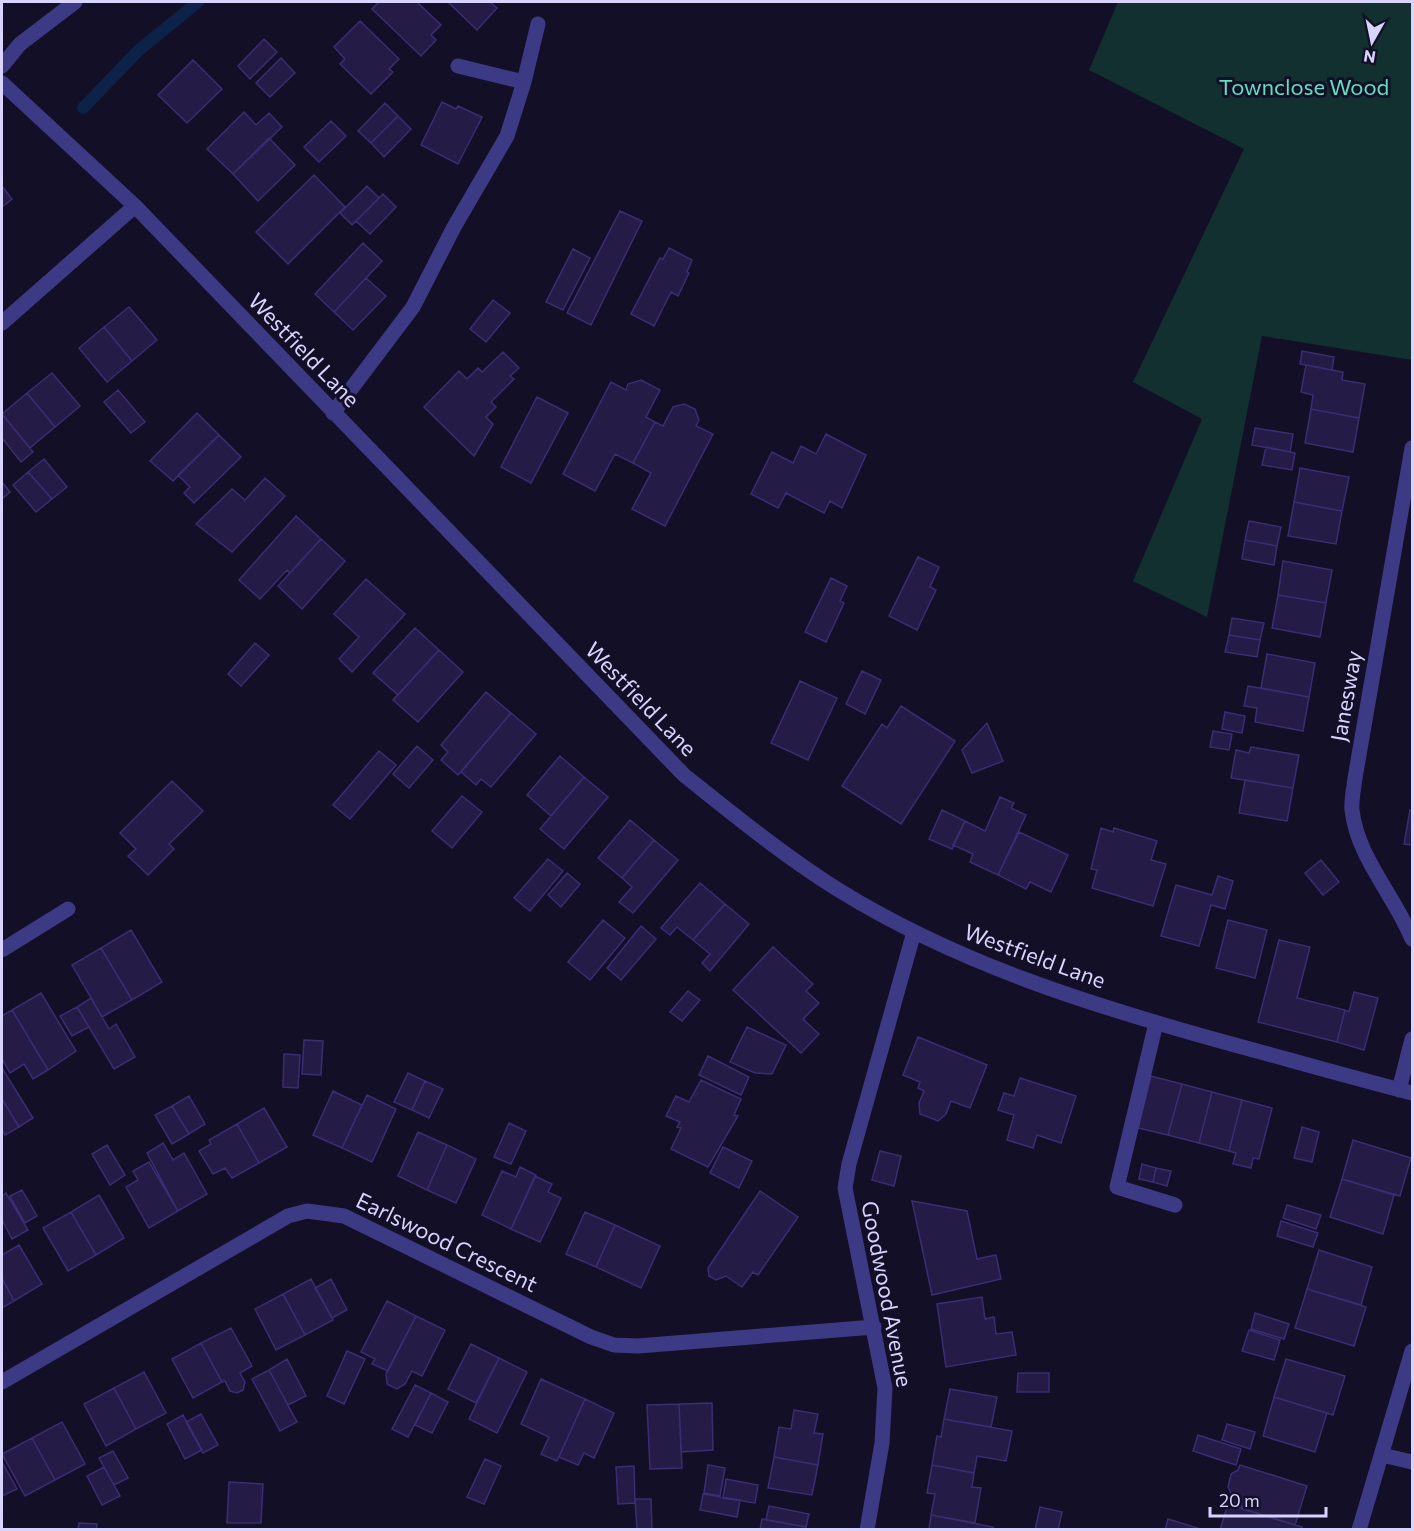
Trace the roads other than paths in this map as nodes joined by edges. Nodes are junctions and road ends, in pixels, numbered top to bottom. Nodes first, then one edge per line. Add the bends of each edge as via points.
1 (75, 2) edge
2 (538, 24) dead end
3 (2, 66) edge
4 (458, 66) dead end
5 (2, 82) edge
6 (524, 82) junction
7 (135, 206) junction
8 (2, 322) edge
9 (333, 413) junction
10 (1413, 448) edge
11 (68, 909) dead end
12 (914, 932) junction
13 (1413, 939) edge
14 (2, 950) edge
15 (1156, 1023) junction
16 (1413, 1039) edge
17 (1406, 1091) edge
18 (1175, 1205) dead end
19 (874, 1327) junction
20 (1413, 1351) edge
21 (2, 1382) edge
22 (1382, 1455) junction
23 (1413, 1462) edge
24 (867, 1530) edge
25 (1359, 1530) edge

1 - 3 street via 20,44
2 - 6 street
4 - 6 street
5 - 7 street, Westfield Lane
6 - 9 street via 507,136 413,307
7 - 8 street
7 - 9 street, Westfield Lane
9 - 12 street, Westfield Lane via 684,775 764,840 838,890
10 - 13 street, Janesway via 1352,809 1358,838
11 - 14 street
12 - 15 street, Westfield Lane via 994,969
12 - 19 street, Goodwood Avenue via 845,1188
15 - 17 street, Westfield Lane
15 - 18 street via 1117,1187
16 - 17 street
19 - 21 street, Earlswood Crescent via 614,1345 344,1216 307,1211 288,1216
19 - 24 street, Goodwood Avenue via 885,1388 885,1416
20 - 22 street
22 - 23 street
22 - 25 street

